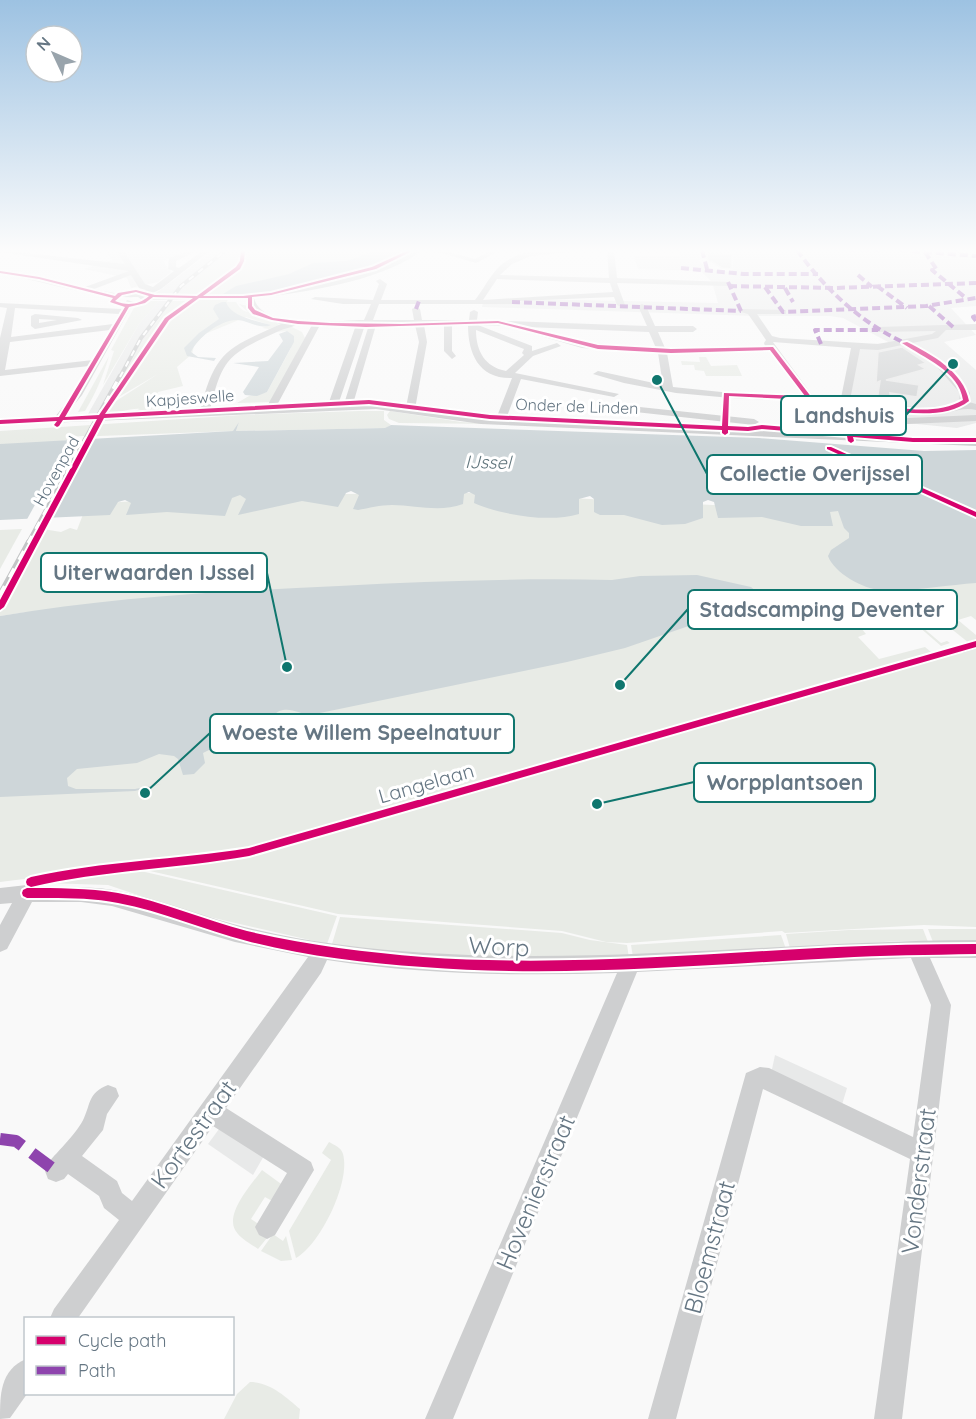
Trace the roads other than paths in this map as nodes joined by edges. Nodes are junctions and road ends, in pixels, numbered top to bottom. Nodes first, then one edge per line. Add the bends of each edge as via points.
1 (9, 316) edge
2 (123, 316) edge
3 (265, 316) edge
4 (370, 316) edge
5 (417, 316) edge
6 (473, 316) edge
7 (646, 316) edge
8 (754, 316) edge
9 (78, 320) dead end
10 (498, 322) junction
11 (317, 323) junction
12 (418, 323) junction
13 (448, 323) junction
14 (290, 324) junction
15 (367, 324) junction
16 (472, 324) junction
17 (118, 326) junction
18 (942, 327) junction
19 (976, 327) edge
20 (600, 328) junction
21 (693, 329) dead end
22 (652, 330) junction
23 (878, 330) dead end
24 (78, 331) junction
25 (310, 336) junction
26 (3, 340) edge
27 (906, 343) junction
28 (771, 344) junction
29 (557, 345) dead end
30 (856, 346) junction
31 (598, 347) junction
32 (663, 351) junction
33 (2, 354) edge
34 (530, 354) junction
35 (452, 356) dead end
36 (97, 362) junction
37 (598, 366) junction
38 (0, 372) edge
39 (512, 376) junction
40 (619, 381) junction
41 (976, 381) edge
42 (957, 382) junction
43 (668, 388) junction
44 (587, 389) junction
45 (614, 394) junction
46 (726, 394) junction
47 (808, 398) junction
48 (845, 401) junction
49 (964, 404) junction
50 (332, 406) junction
51 (348, 406) junction
52 (272, 407) junction
53 (611, 407) junction
54 (976, 407) edge
55 (409, 410) junction
56 (205, 411) junction
57 (0, 413) edge
58 (60, 416) junction
59 (849, 416) junction
60 (976, 418) edge
61 (0, 422) edge
62 (500, 422) junction
63 (776, 424) dead end
64 (603, 425) junction
65 (725, 425) junction
66 (880, 434) dead end
67 (851, 439) junction
68 (929, 443) junction
69 (976, 443) edge
70 (976, 644) edge
71 (962, 648) dead end
72 (27, 893) junction
73 (0, 896) edge
74 (0, 943) edge
75 (916, 948) junction
76 (976, 949) edge
77 (322, 950) junction
78 (630, 965) junction
79 (108, 1096) dead end
80 (210, 1111) junction
81 (922, 1153) junction
82 (134, 1216) junction
83 (267, 1227) dead end
84 (64, 1317) edge
85 (24, 1375) edge
86 (0, 1408) edge
87 (439, 1419) edge
88 (662, 1419) edge
89 (888, 1419) edge

1 - 26 street
2 - 17 street
3 - 14 street
4 - 15 street
5 - 12 street
6 - 16 street
7 - 22 street
8 - 28 street
9 - 24 street
10 - 16 street
10 - 20 street
10 - 31 street
11 - 14 street
11 - 15 street
11 - 25 street
12 - 13 street
12 - 15 street
12 - 55 street via 423,342
13 - 16 street
13 - 35 street via 448,351
14 - 25 street
14 - 56 street via 247,342 226,357 213,378
15 - 50 street via 360,326
15 - 51 street via 373,327
16 - 34 street via 529,348 526,353
16 - 39 street via 475,352 492,371
17 - 24 street
17 - 36 street
18 - 19 street
18 - 23 street
18 - 27 street via 935,336
20 - 22 street
20 - 31 street
21 - 22 street
22 - 32 street
24 - 26 street
25 - 52 street
26 - 33 street
27 - 30 street
27 - 42 street via 932,359
28 - 30 street
28 - 32 street
28 - 47 street
29 - 34 street
30 - 48 street
31 - 32 street
31 - 37 street
32 - 43 street
33 - 38 street
34 - 39 street
36 - 38 street
36 - 58 street
37 - 40 street
37 - 44 street
39 - 44 street
39 - 62 street
40 - 43 street
40 - 45 street
41 - 42 street
42 - 49 street via 966,395
43 - 46 street
44 - 45 street
45 - 53 street
46 - 47 street
46 - 65 street
47 - 48 street
48 - 49 street via 923,411
48 - 59 street
49 - 54 street
50 - 51 street, Kapjeswelle
50 - 52 street, Kapjeswelle
51 - 55 street, Kapjeswelle
52 - 56 street, Kapjeswelle
53 - 64 street
53 - 65 street
55 - 62 street, Kapjeswelle
56 - 58 street, Kapjeswelle
57 - 58 street
58 - 61 street
59 - 60 street via 908,421
59 - 67 street
62 - 64 street, Onder de Linden
63 - 65 street
64 - 65 street, Onder de Linden
65 - 67 street
66 - 68 street via 925,436
67 - 68 street
68 - 69 street
70 - 71 street
72 - 73 street, Worp
72 - 74 street
72 - 77 street, Worp via 118,898 249,937
75 - 76 street, Worp
75 - 78 street, Worp
75 - 81 street, Vonderstraat via 941,1005
77 - 78 street, Worp via 512,967
77 - 80 street, Kortestraat
78 - 87 street, Hovenierstraat
79 - 82 street via 96,1110 94,1122 61,1164 109,1189 112,1200
80 - 82 street, Kortestraat
80 - 83 street via 303,1170
81 - 88 street, Bloemstraat via 770,1079 760,1078 752,1086
81 - 89 street, Vonderstraat
82 - 84 street, Kortestraat
85 - 86 street

